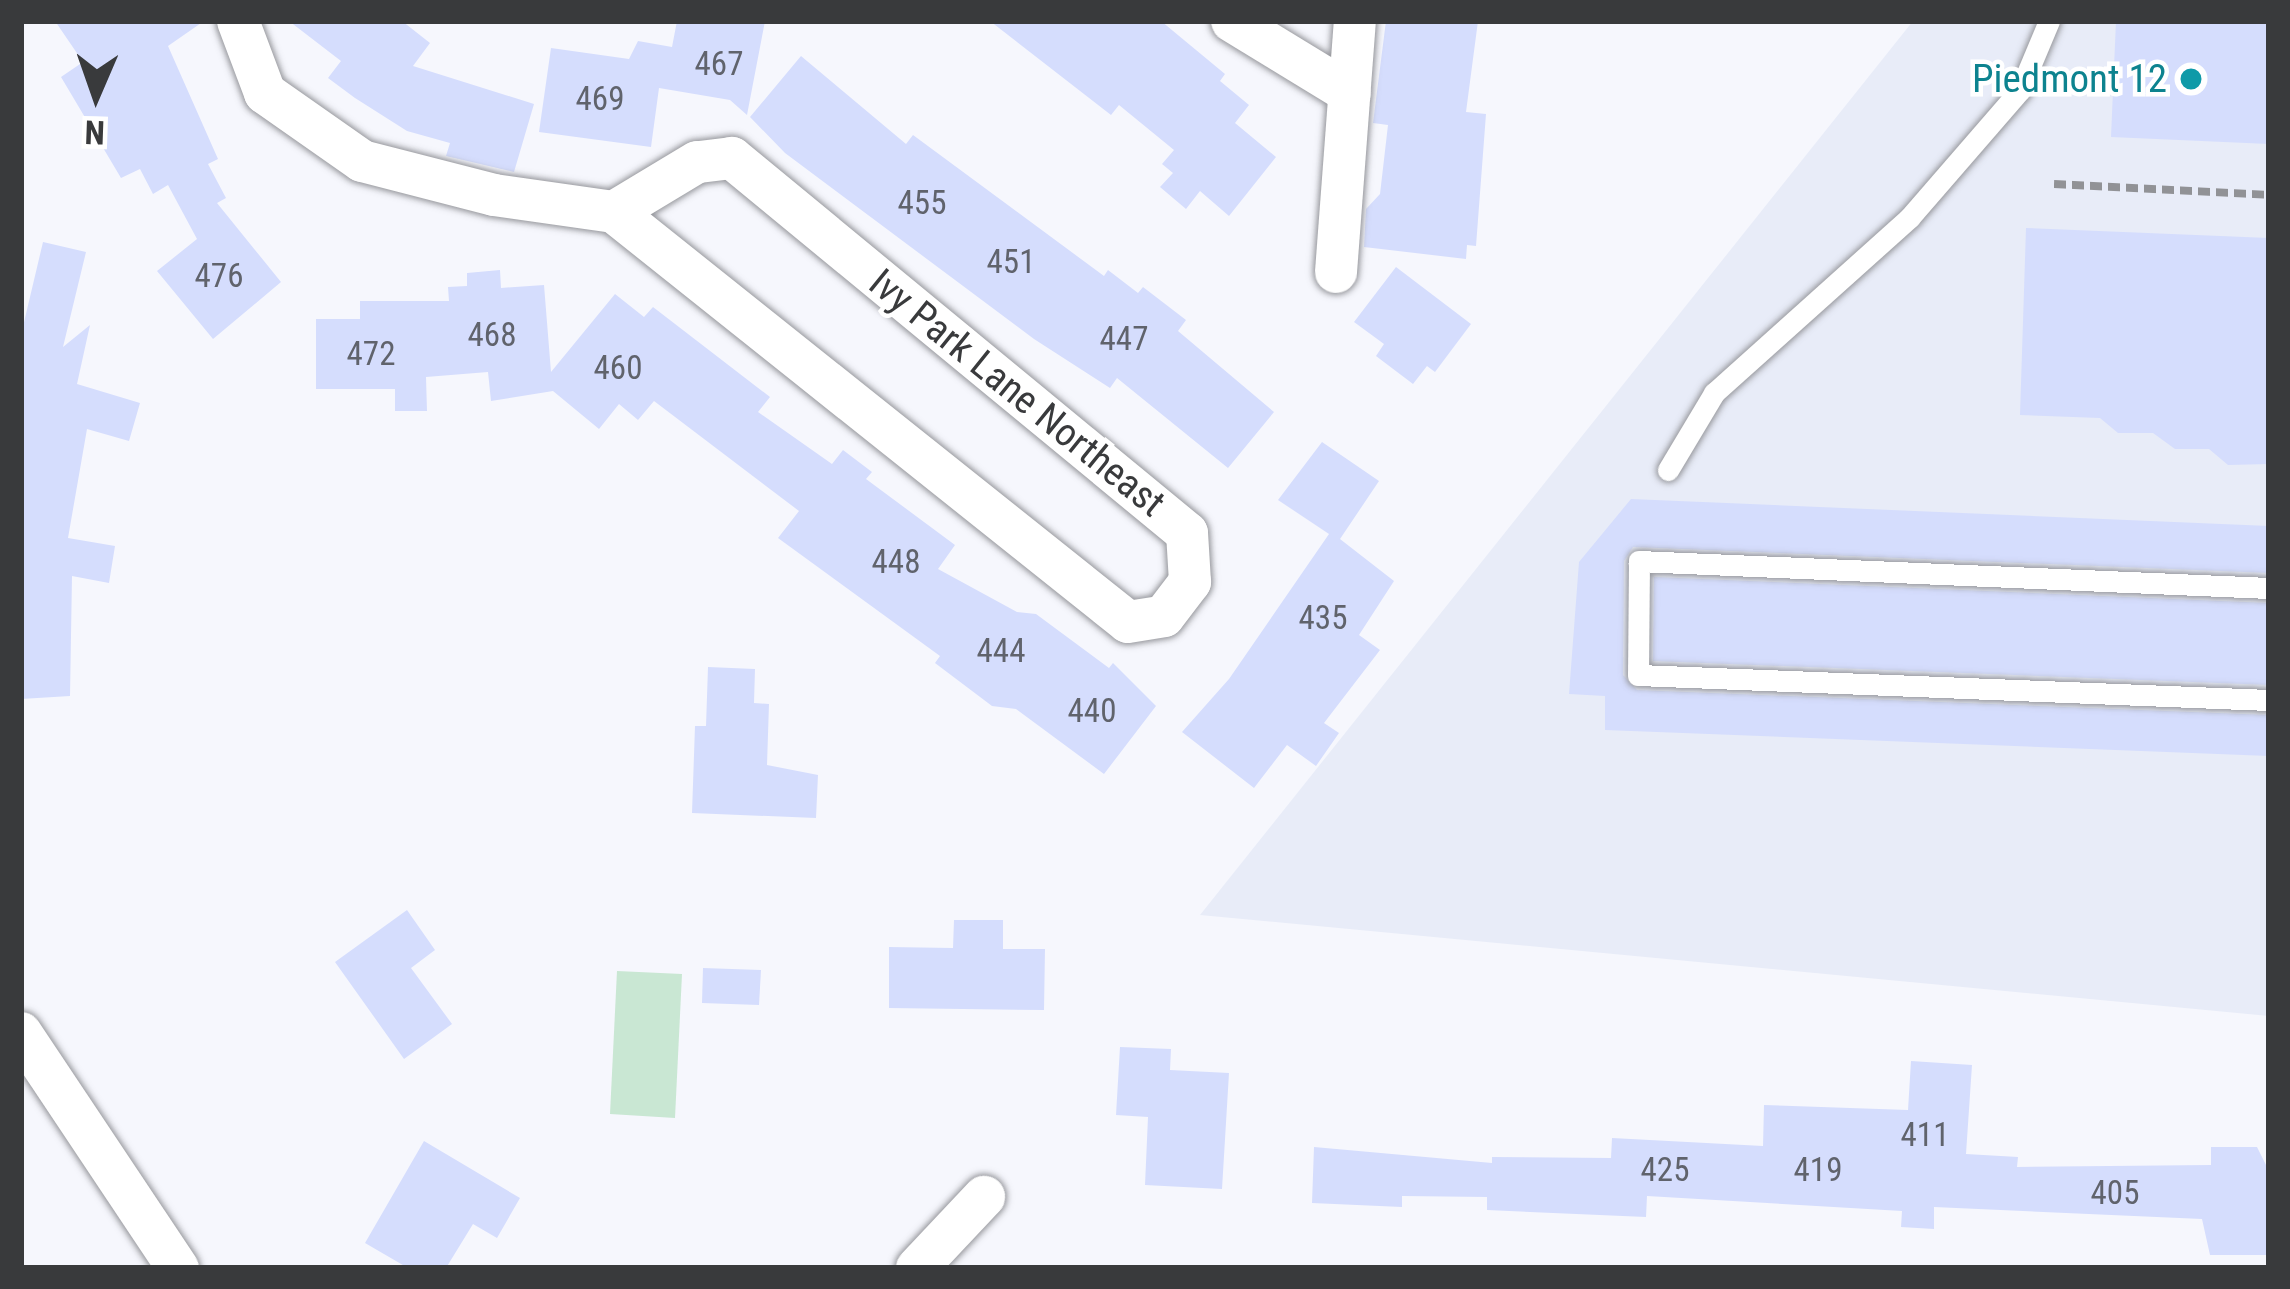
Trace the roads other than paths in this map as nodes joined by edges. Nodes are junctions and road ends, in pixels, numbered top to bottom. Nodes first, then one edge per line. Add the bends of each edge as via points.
1 (238, 21) edge
2 (1232, 21) edge
3 (1355, 21) edge
4 (2049, 21) edge
5 (1350, 93) junction
6 (614, 212) junction
7 (1336, 272) dead end
8 (1668, 470) dead end
9 (2269, 588) edge
10 (2269, 700) edge
11 (21, 1033) edge
12 (984, 1197) dead end
13 (178, 1268) edge
14 (917, 1268) edge

1 - 6 street via 265,93 362,161 494,195
2 - 5 street
3 - 5 street
4 - 8 lane via 2020,90 1910,217 1714,393
5 - 7 street
6 - 6 street, Ivy Park Lane Northeast via 1128,622 1165,616 1190,582 1187,533 732,158 697,162
9 - 10 lane via 1640,561 1638,675
11 - 13 street
12 - 14 street

